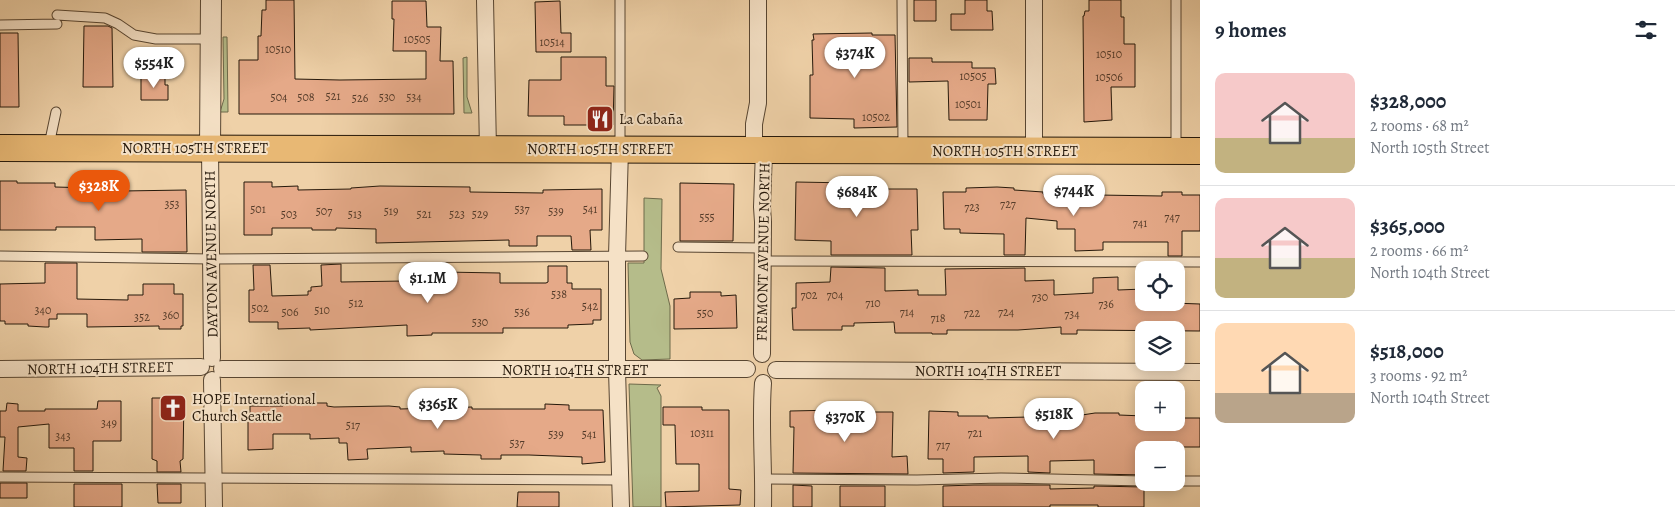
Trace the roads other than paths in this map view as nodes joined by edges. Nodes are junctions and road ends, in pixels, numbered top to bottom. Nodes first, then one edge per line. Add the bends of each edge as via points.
1 (211, 0) edge
2 (485, 0) edge
3 (620, 0) edge
4 (758, 0) edge
5 (902, 0) edge
6 (1034, 0) edge
7 (1176, 0) edge
8 (0, 25) edge
9 (211, 38) junction
10 (56, 112) dead end
11 (0, 148) edge
12 (49, 148) junction
13 (210, 148) junction
14 (488, 149) junction
15 (620, 150) junction
16 (759, 150) junction
17 (903, 150) junction
18 (1034, 151) junction
19 (1188, 151) edge
20 (678, 247) dead end
21 (763, 255) junction
22 (0, 256) edge
23 (617, 256) junction
24 (643, 256) dead end
25 (212, 259) junction
26 (1200, 262) edge
27 (762, 354) junction
28 (0, 369) edge
29 (212, 369) junction
30 (747, 369) junction
31 (617, 370) junction
32 (776, 370) junction
33 (1200, 372) edge
34 (763, 382) junction
35 (0, 477) edge
36 (214, 479) junction
37 (764, 479) junction
38 (621, 480) junction
39 (1135, 480) edge
40 (1185, 481) edge
41 (1200, 481) edge
42 (214, 507) edge
43 (622, 507) edge
44 (763, 507) edge

1 - 9 street, DAYTON AVENUE NORTH
2 - 14 street
3 - 15 lane
4 - 16 street, FREMONT AVENUE NORTH via 758,103 754,124
5 - 17 lane
6 - 18 street
7 - 19 lane
8 - 9 lane via 105,18 134,35
9 - 13 street, DAYTON AVENUE NORTH
10 - 12 lane
11 - 12 main road, NORTH 105TH STREET
12 - 13 main road, NORTH 105TH STREET
13 - 14 main road, NORTH 105TH STREET
13 - 25 street, DAYTON AVENUE NORTH
14 - 15 main road, NORTH 105TH STREET
15 - 16 main road, NORTH 105TH STREET
15 - 23 street
16 - 17 main road, NORTH 105TH STREET
16 - 21 street, FREMONT AVENUE NORTH
17 - 18 main road, NORTH 105TH STREET
18 - 19 main road, NORTH 105TH STREET
20 - 21 lane
21 - 26 lane
21 - 27 street, FREMONT AVENUE NORTH
22 - 25 lane
23 - 24 lane
23 - 25 lane
23 - 31 street
25 - 29 street, DAYTON AVENUE NORTH
27 - 30 street via 750,359
27 - 32 street via 772,359
28 - 29 street, NORTH 104TH STREET
29 - 31 street, NORTH 104TH STREET
29 - 36 street, DAYTON AVENUE NORTH
30 - 31 street, NORTH 104TH STREET
30 - 34 street via 752,380
31 - 38 street
32 - 33 street, NORTH 104TH STREET
32 - 34 street via 770,380
34 - 37 street
35 - 36 lane
36 - 38 lane
36 - 42 street, DAYTON AVENUE NORTH
37 - 39 lane
37 - 44 street
38 - 43 street
40 - 41 lane

